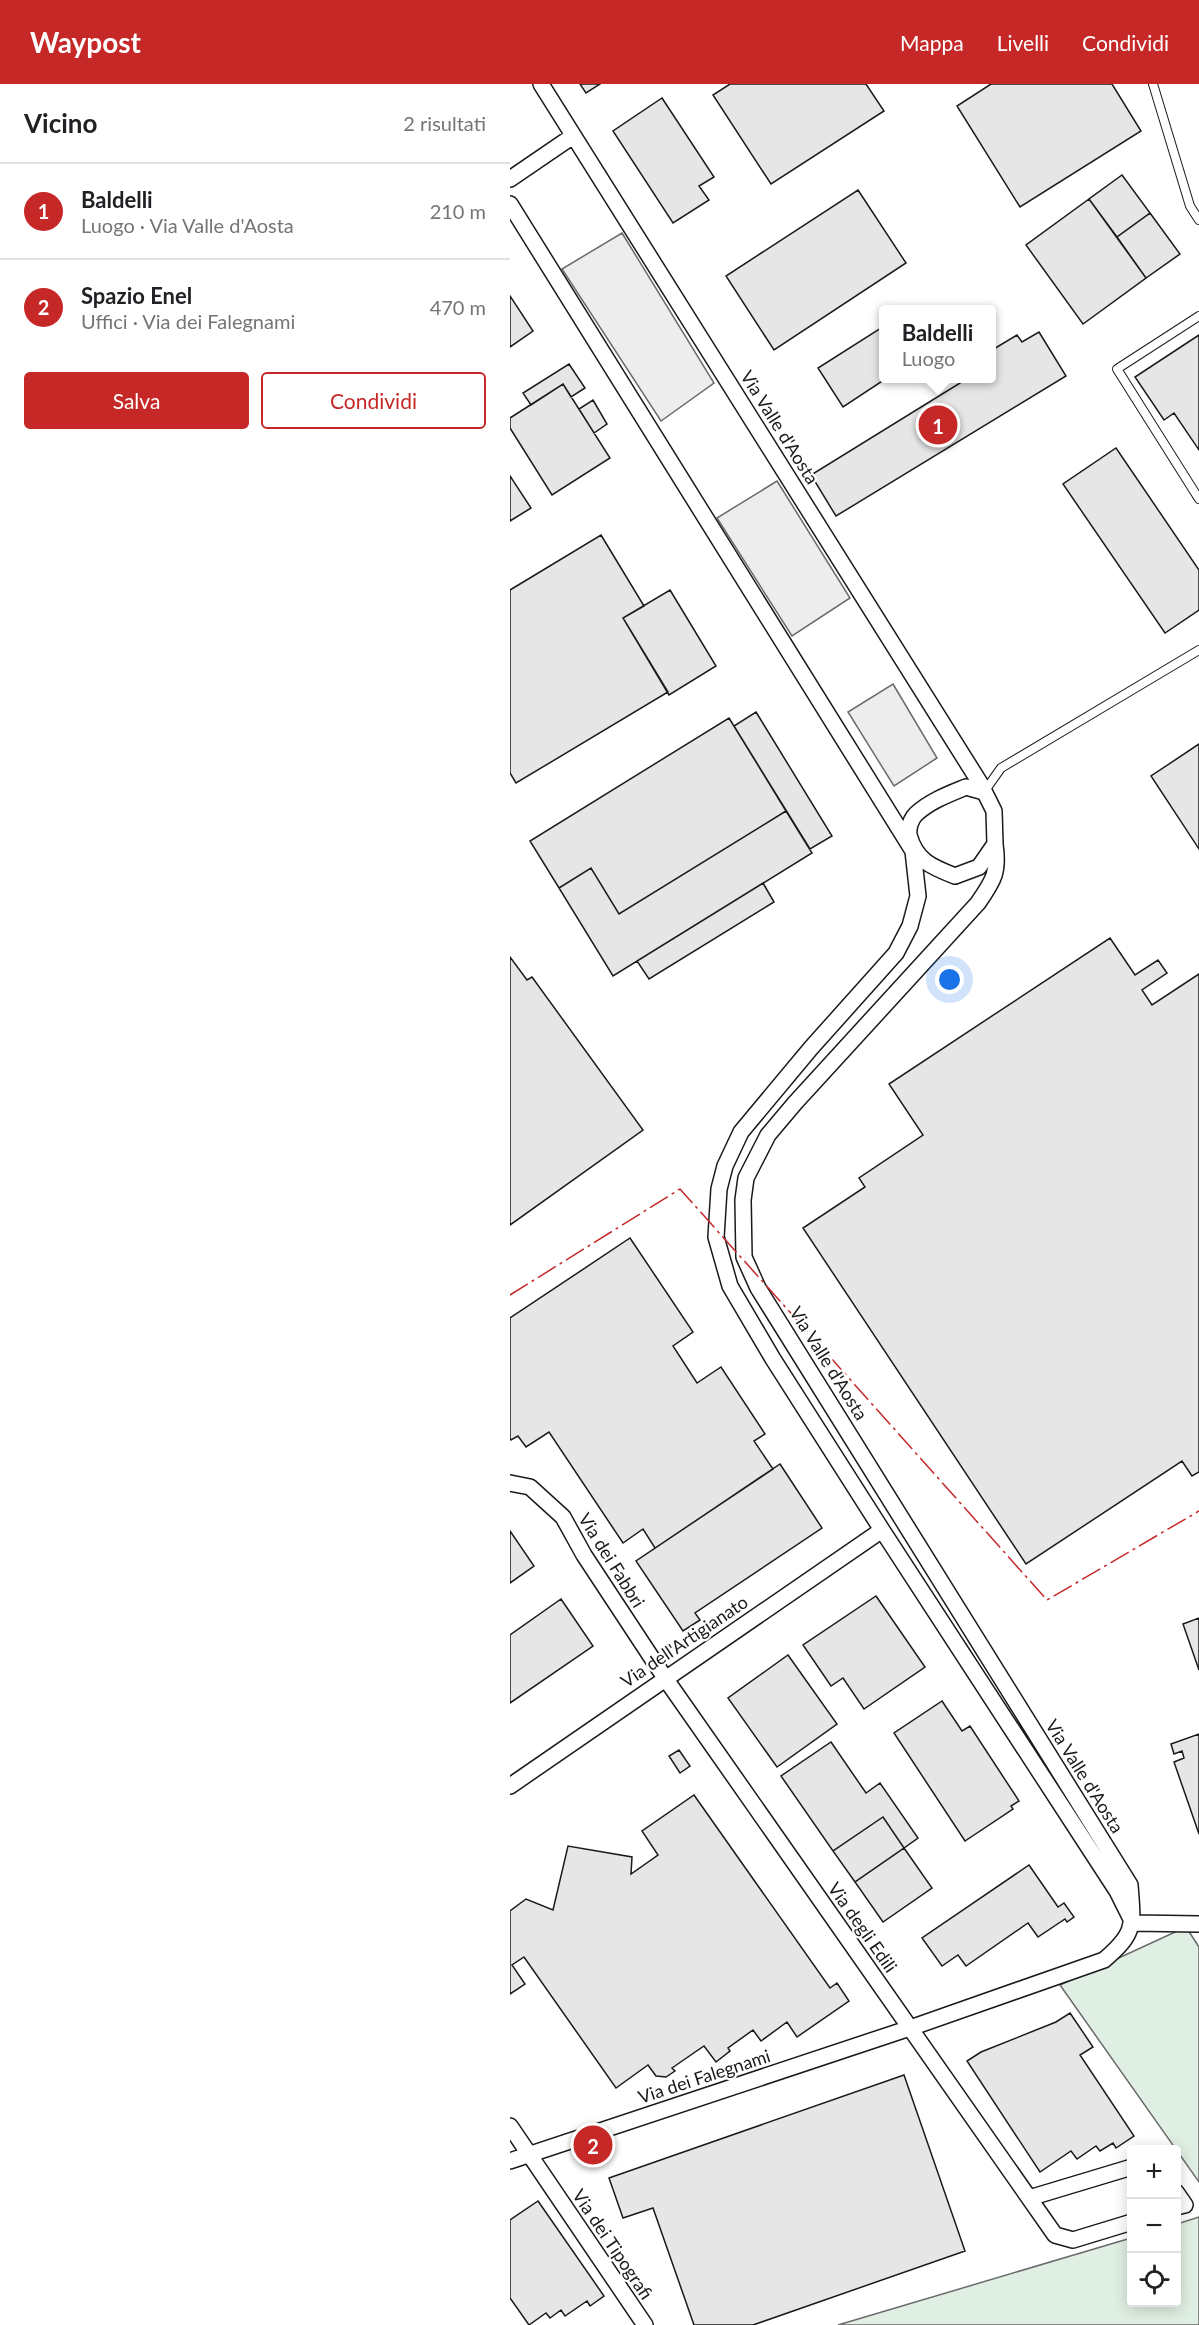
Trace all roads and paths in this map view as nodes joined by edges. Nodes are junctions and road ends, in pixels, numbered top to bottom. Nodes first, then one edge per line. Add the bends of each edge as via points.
1 (542, 84) edge
2 (1153, 84) edge
3 (573, 136) junction
4 (510, 179) edge
5 (510, 204) edge
6 (1199, 220) edge
7 (1199, 316) edge
8 (1199, 499) edge
9 (1199, 651) edge
10 (984, 792) junction
11 (995, 844) junction
12 (913, 851) junction
13 (510, 1483) edge
14 (882, 1530) junction
15 (665, 1678) junction
16 (510, 1786) edge
17 (1199, 1917) edge
18 (1133, 1923) junction
19 (1182, 1923) junction
20 (1199, 1923) edge
21 (910, 2028) junction
22 (510, 2126) edge
23 (528, 2155) junction
24 (510, 2161) edge
25 (1127, 2168) edge
26 (1029, 2198) junction
27 (1127, 2223) edge
28 (645, 2325) edge

1 - 3 street, Via Valle d'Aosta
2 - 6 lane via 1190,206
3 - 4 street
3 - 10 street, Via Valle d'Aosta
5 - 12 street, Via Valle d'Aosta
7 - 8 lane via 1117,369
9 - 10 lane via 1001,768
10 - 11 street, Via Valle d'Aosta via 993,811
10 - 12 street, Via Valle d'Aosta via 966,787 941,797 915,815 908,830
11 - 12 street, Via Valle d'Aosta via 979,867 955,876 934,868
11 - 18 street, Via Valle d'Aosta via 998,864 978,903 768,1135 746,1178 744,1257 758,1288 1130,1885
12 - 14 street, Via Valle d'Aosta via 918,896 910,926 896,953 741,1132 719,1189 716,1237 730,1286
13 - 15 street, Via dei Fabbri via 530,1487 563,1517
14 - 15 street, Via dell'Artigianato
14 - 18 street, Via Valle d'Aosta via 1117,1891
15 - 16 street, Via dell'Artigianato
15 - 21 street, Via degli Edili
17 - 19 street
18 - 19 street
18 - 21 street via 1124,1943 1104,1960
19 - 20 street
21 - 23 street, Via dei Falegnami
21 - 26 street, Via degli Edili
22 - 23 street, Via dei Tipografi
23 - 24 street, Via dei Falegnami
23 - 28 street, Via dei Tipografi
25 - 26 street
26 - 27 street, Via degli Edili via 1055,2235 1073,2240

